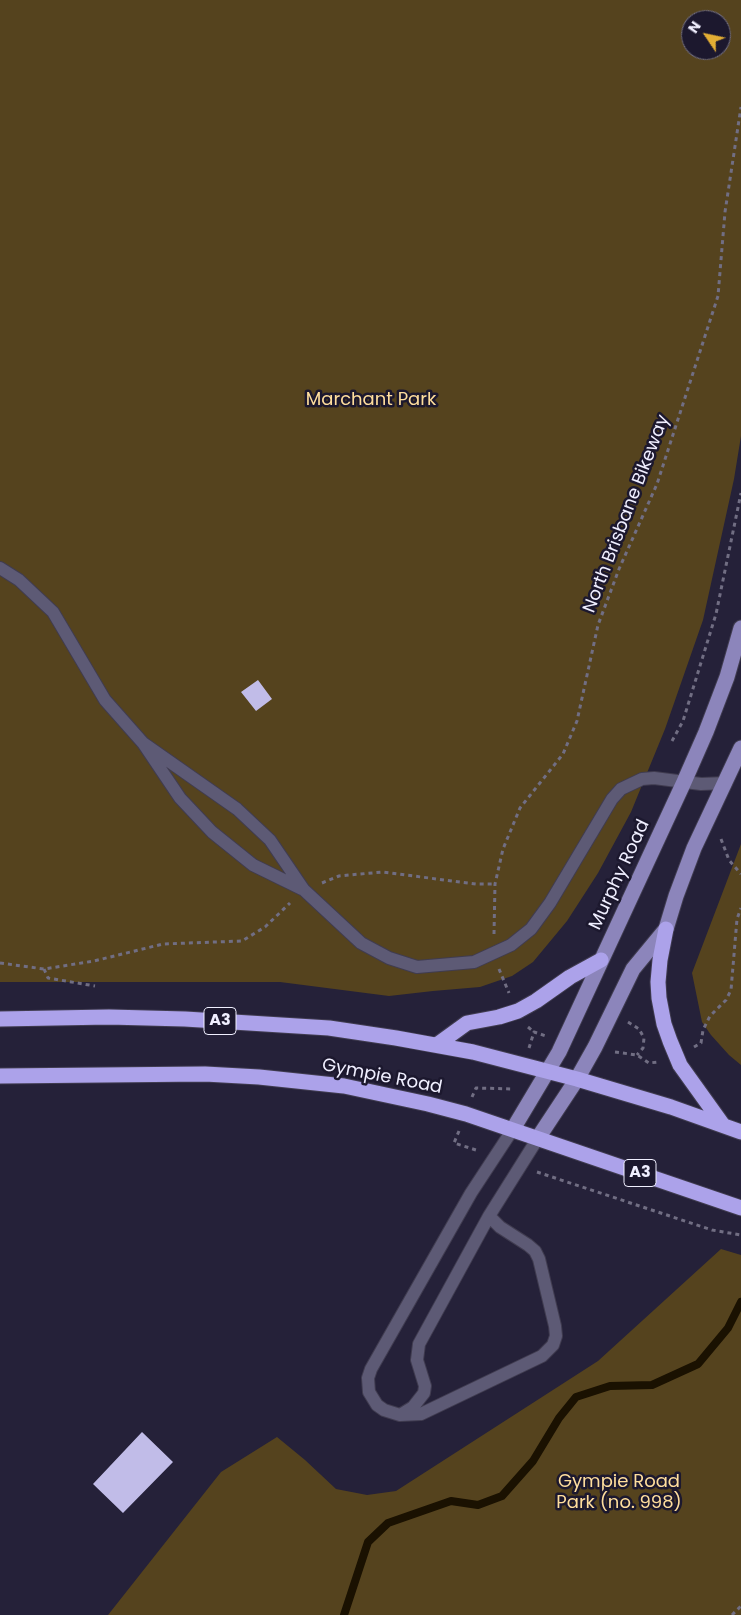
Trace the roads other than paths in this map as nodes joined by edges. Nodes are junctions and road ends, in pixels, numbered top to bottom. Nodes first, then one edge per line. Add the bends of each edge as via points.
1 (0, 568) edge
2 (741, 628) edge
3 (143, 743) junction
4 (741, 748) edge
5 (684, 782) junction
6 (726, 783) junction
7 (304, 890) junction
8 (666, 929) junction
9 (602, 960) junction
10 (0, 1019) edge
11 (438, 1044) junction
12 (549, 1071) junction
13 (0, 1076) edge
14 (577, 1079) junction
15 (723, 1125) junction
16 (513, 1129) junction
17 (741, 1132) edge
18 (538, 1138) junction
19 (741, 1208) edge
20 (489, 1216) junction
21 (400, 1416) junction

1 - 3 lane via 19,580 53,612 106,700
2 - 5 main road, Murphy Road via 727,677
3 - 7 lane via 237,809 270,840
3 - 7 lane via 180,798 212,832 253,865
4 - 6 main road
5 - 6 lane
5 - 7 lane via 642,779 621,789 531,929 511,945 474,962 417,967 389,958 361,943
5 - 9 main road, Murphy Road
6 - 8 main road via 694,848
8 - 14 main road via 633,969
8 - 15 highway via 658,982 664,1024 680,1065
9 - 11 highway via 518,1011 467,1023
9 - 12 main road, Murphy Road
10 - 11 highway, A3 via 109,1017 258,1023 329,1028
11 - 12 highway, A3
12 - 14 highway, A3
12 - 16 main road, Murphy Road
13 - 16 highway, Gympie Road / A3 via 205,1074 315,1082 428,1104
14 - 15 highway, A3
14 - 18 main road
15 - 17 highway, A3
16 - 18 highway, Gympie Road / A3
16 - 21 lane via 471,1193 371,1370 368,1385 373,1399 384,1410
18 - 19 highway, Gympie Road / A3
18 - 20 lane
20 - 21 lane via 419,1344 417,1360 424,1392 414,1407
20 - 21 lane via 535,1251 539,1259 555,1326 553,1345 542,1356 430,1411

